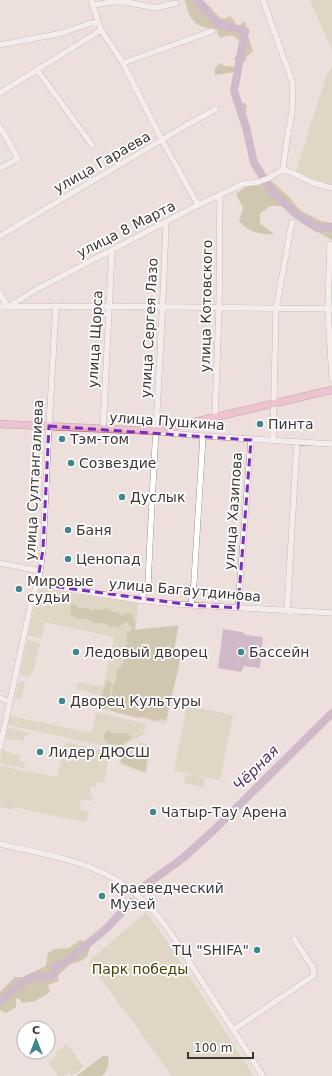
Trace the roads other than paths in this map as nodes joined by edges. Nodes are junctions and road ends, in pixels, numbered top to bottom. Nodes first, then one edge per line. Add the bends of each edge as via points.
1 (263, 0) edge
2 (92, 2) edge
3 (176, 3) dead end
4 (97, 21) junction
5 (101, 30) junction
6 (212, 31) dead end
7 (0, 45) edge
8 (123, 63) junction
9 (38, 71) junction
10 (0, 93) edge
11 (216, 109) dead end
12 (0, 127) edge
13 (162, 140) junction
14 (92, 145) dead end
15 (0, 168) edge
16 (283, 169) junction
17 (332, 188) edge
18 (220, 195) junction
19 (198, 205) junction
20 (166, 222) junction
21 (292, 222) dead end
22 (0, 236) edge
23 (330, 244) dead end
24 (112, 250) junction
25 (0, 294) edge
26 (56, 306) junction
27 (109, 306) junction
28 (0, 307) edge
29 (8, 307) junction
30 (163, 307) junction
31 (219, 308) junction
32 (276, 309) junction
33 (330, 309) edge
34 (332, 379) edge
35 (332, 390) edge
36 (274, 404) junction
37 (215, 418) junction
38 (0, 424) edge
39 (49, 426) junction
40 (103, 429) junction
41 (155, 432) junction
42 (203, 436) junction
43 (250, 440) junction
44 (273, 441) junction
45 (297, 442) junction
46 (332, 444) edge
47 (0, 563) edge
48 (40, 571) junction
49 (37, 584) junction
50 (138, 600) junction
51 (191, 605) junction
52 (238, 608) junction
53 (287, 611) junction
54 (332, 613) edge
55 (0, 747) edge
56 (0, 844) edge
57 (294, 939) dead end
58 (233, 1030) junction
59 (263, 1076) edge

1 - 16 street via 293,84 292,112
2 - 3 street via 126,2 155,8
2 - 4 street
4 - 5 street
4 - 7 street via 62,33
5 - 8 street
5 - 9 street
6 - 8 street
8 - 13 street
9 - 10 street
9 - 14 street
11 - 13 street, улица Гараева
12 - 15 street via 18,158
13 - 19 street
13 - 22 street, улица Гараева
16 - 17 street
16 - 18 street, улица 8 Марта via 269,178 243,184
18 - 19 street, улица 8 Марта
18 - 31 street, улица Котовского
19 - 20 street, улица 8 Марта
20 - 24 street, улица 8 Марта
20 - 30 street, улица Сергея Лазо
21 - 32 street
23 - 33 street
24 - 27 street, улица Щорса
24 - 29 street, улица 8 Марта
25 - 29 street
26 - 27 street
26 - 29 street
26 - 39 street, улица Султангалиева
27 - 30 street
27 - 40 street, улица Щорса
28 - 29 street
30 - 31 street
30 - 41 street, улица Сергея Лазо
31 - 32 street
31 - 37 street, улица Котовского
32 - 33 street
32 - 36 street
33 - 34 street
35 - 36 main road
36 - 37 main road
36 - 44 street
37 - 41 main road
38 - 39 main road, улица Пушкина
39 - 40 main road, улица Пушкина
39 - 48 street, улица Султангалиева
40 - 41 main road, улица Пушкина
41 - 42 street, улица Пушкина
41 - 50 street, улица Сергея Лазо via 148,586
42 - 43 street, улица Пушкина
42 - 51 street
43 - 44 street, улица Пушкина
43 - 52 street, улица Хазипова
44 - 45 street, улица Пушкина
45 - 46 street, улица Пушкина
45 - 53 street
47 - 48 street
48 - 49 street, улица Султангалиева
49 - 50 street, улица Багаутдинова
49 - 55 street, улица Султангалиева
50 - 51 street, улица Багаутдинова
51 - 52 street, улица Багаутдинова
52 - 53 street, улица Багаутдинова
53 - 54 street, улица Багаутдинова
56 - 58 street via 89,866 134,891 163,921
57 - 58 street via 313,968 313,976
58 - 59 street

